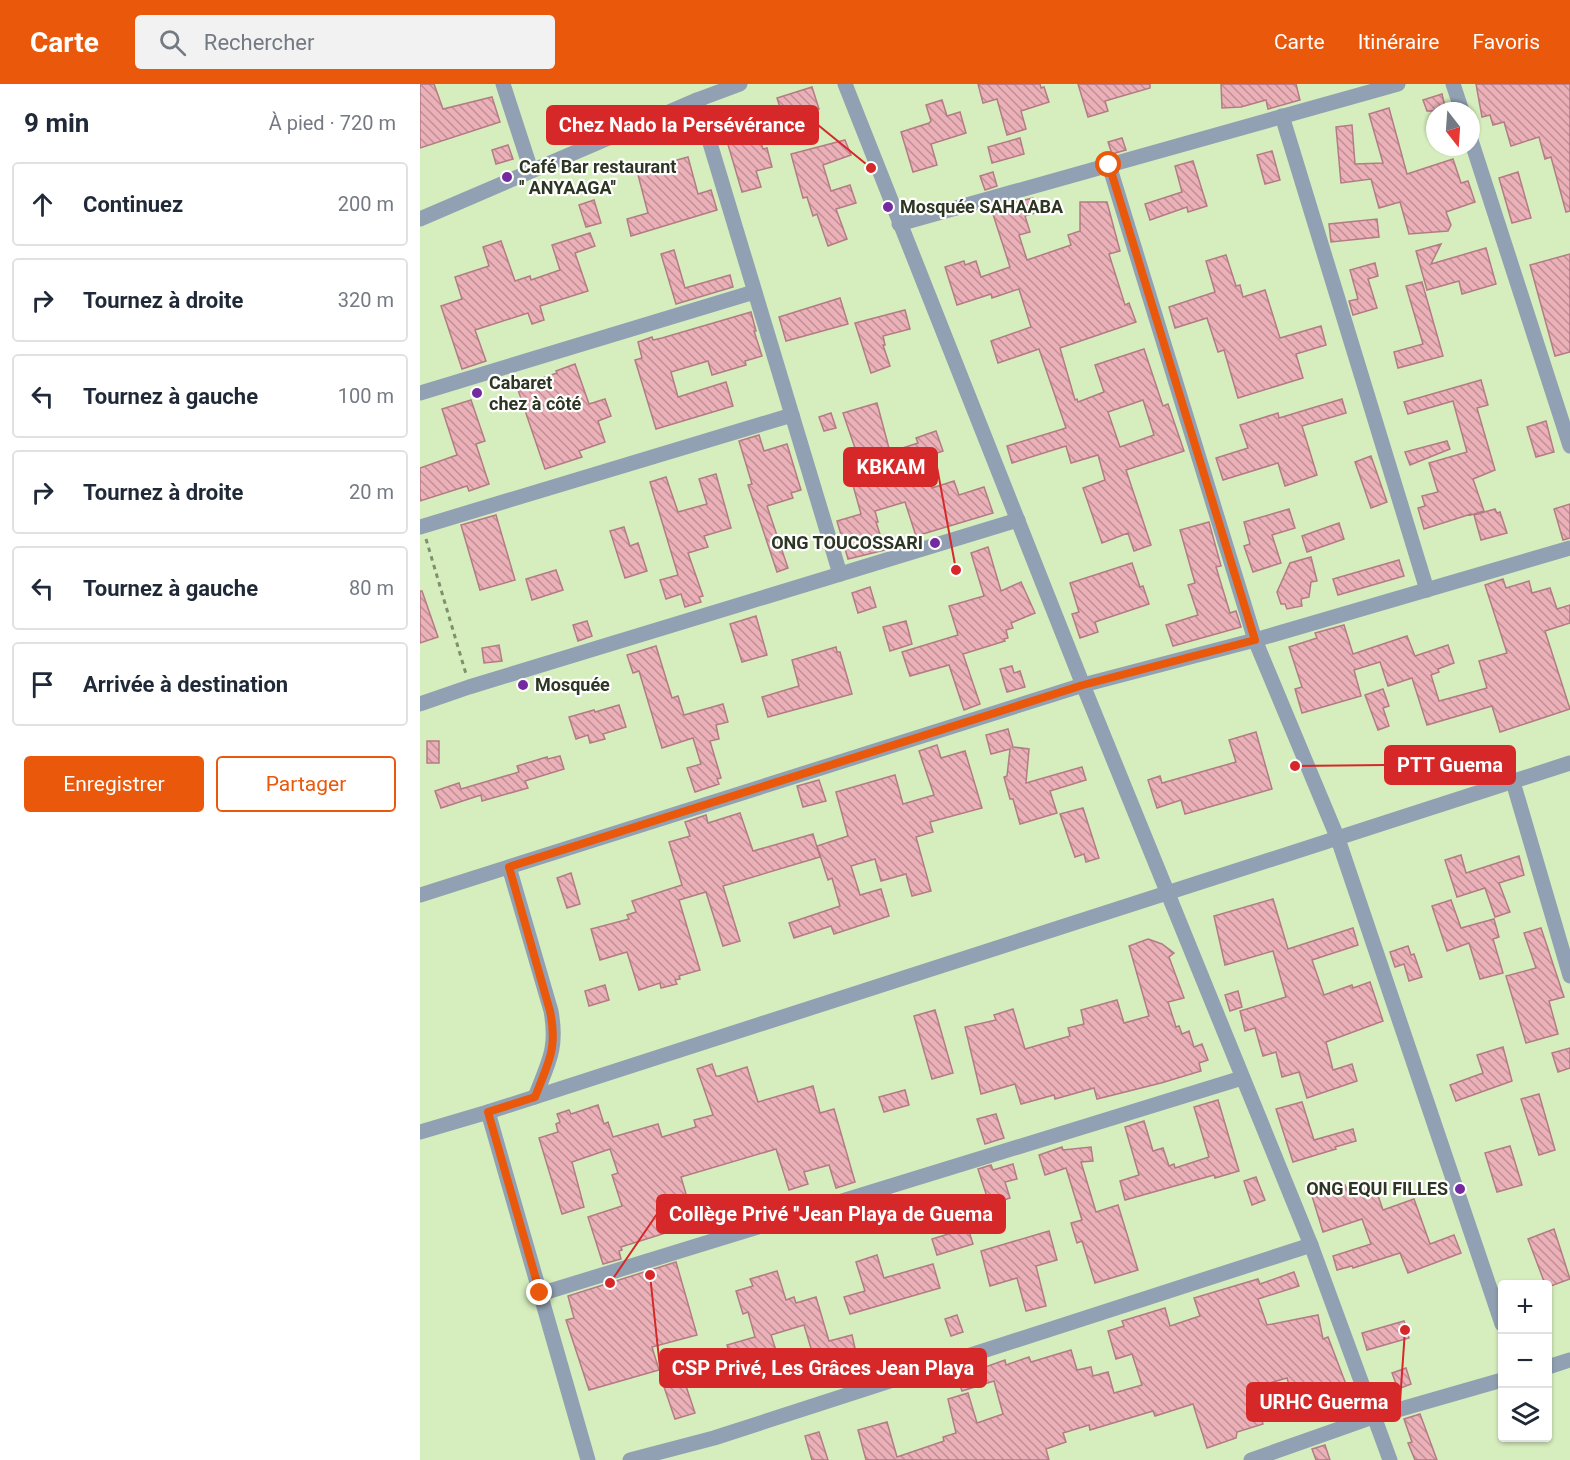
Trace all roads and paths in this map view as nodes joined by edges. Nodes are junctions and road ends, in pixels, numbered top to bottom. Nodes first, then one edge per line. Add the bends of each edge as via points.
1 (503, 84) edge
2 (740, 84) edge
3 (845, 84) edge
4 (1398, 84) edge
5 (1453, 84) edge
6 (698, 100) junction
7 (1459, 102) edge
8 (1282, 116) junction
9 (1476, 156) edge
10 (1109, 165) junction
11 (531, 170) junction
12 (420, 219) edge
13 (899, 224) junction
14 (754, 292) junction
15 (420, 393) edge
16 (792, 415) junction
17 (1570, 446) edge
18 (1018, 520) junction
19 (421, 527) edge
20 (1570, 548) edge
21 (840, 574) junction
22 (1427, 590) junction
23 (1255, 640) junction
24 (1083, 685) junction
25 (470, 687) junction
26 (420, 704) edge
27 (1570, 763) edge
28 (1513, 782) junction
29 (1338, 839) junction
30 (509, 867) junction
31 (1168, 892) junction
32 (420, 895) edge
33 (1570, 976) edge
34 (1242, 1078) junction
35 (535, 1097) junction
36 (488, 1112) junction
37 (420, 1132) edge
38 (1311, 1245) junction
39 (540, 1293) junction
40 (1498, 1309) edge
41 (1570, 1360) edge
42 (1552, 1366) edge
43 (1498, 1381) edge
44 (1373, 1417) junction
45 (588, 1460) edge
46 (630, 1460) edge
47 (1251, 1460) edge
48 (1390, 1460) edge

1 - 11 street
2 - 6 street
3 - 13 street
4 - 8 street
5 - 7 street
6 - 11 street
6 - 14 street
8 - 10 street
8 - 22 street
9 - 17 street
10 - 13 street
10 - 23 street
11 - 12 street
13 - 18 street
14 - 15 street
14 - 16 street
16 - 19 street
16 - 21 street
18 - 21 street
18 - 24 street
19 - 25 path
20 - 22 street
21 - 25 street
22 - 23 street
23 - 24 street
23 - 29 street
24 - 30 street
24 - 31 street
25 - 26 street
27 - 28 street
28 - 29 street
28 - 33 street
29 - 31 street
29 - 40 street
30 - 32 street
30 - 35 street via 554,1031 553,1051
31 - 34 street
31 - 35 street
34 - 38 street
34 - 39 street
35 - 36 street
36 - 37 street
36 - 39 street
38 - 44 street
38 - 46 street via 725,1434
39 - 45 street
41 - 42 street
43 - 44 street
44 - 47 street
44 - 48 street

